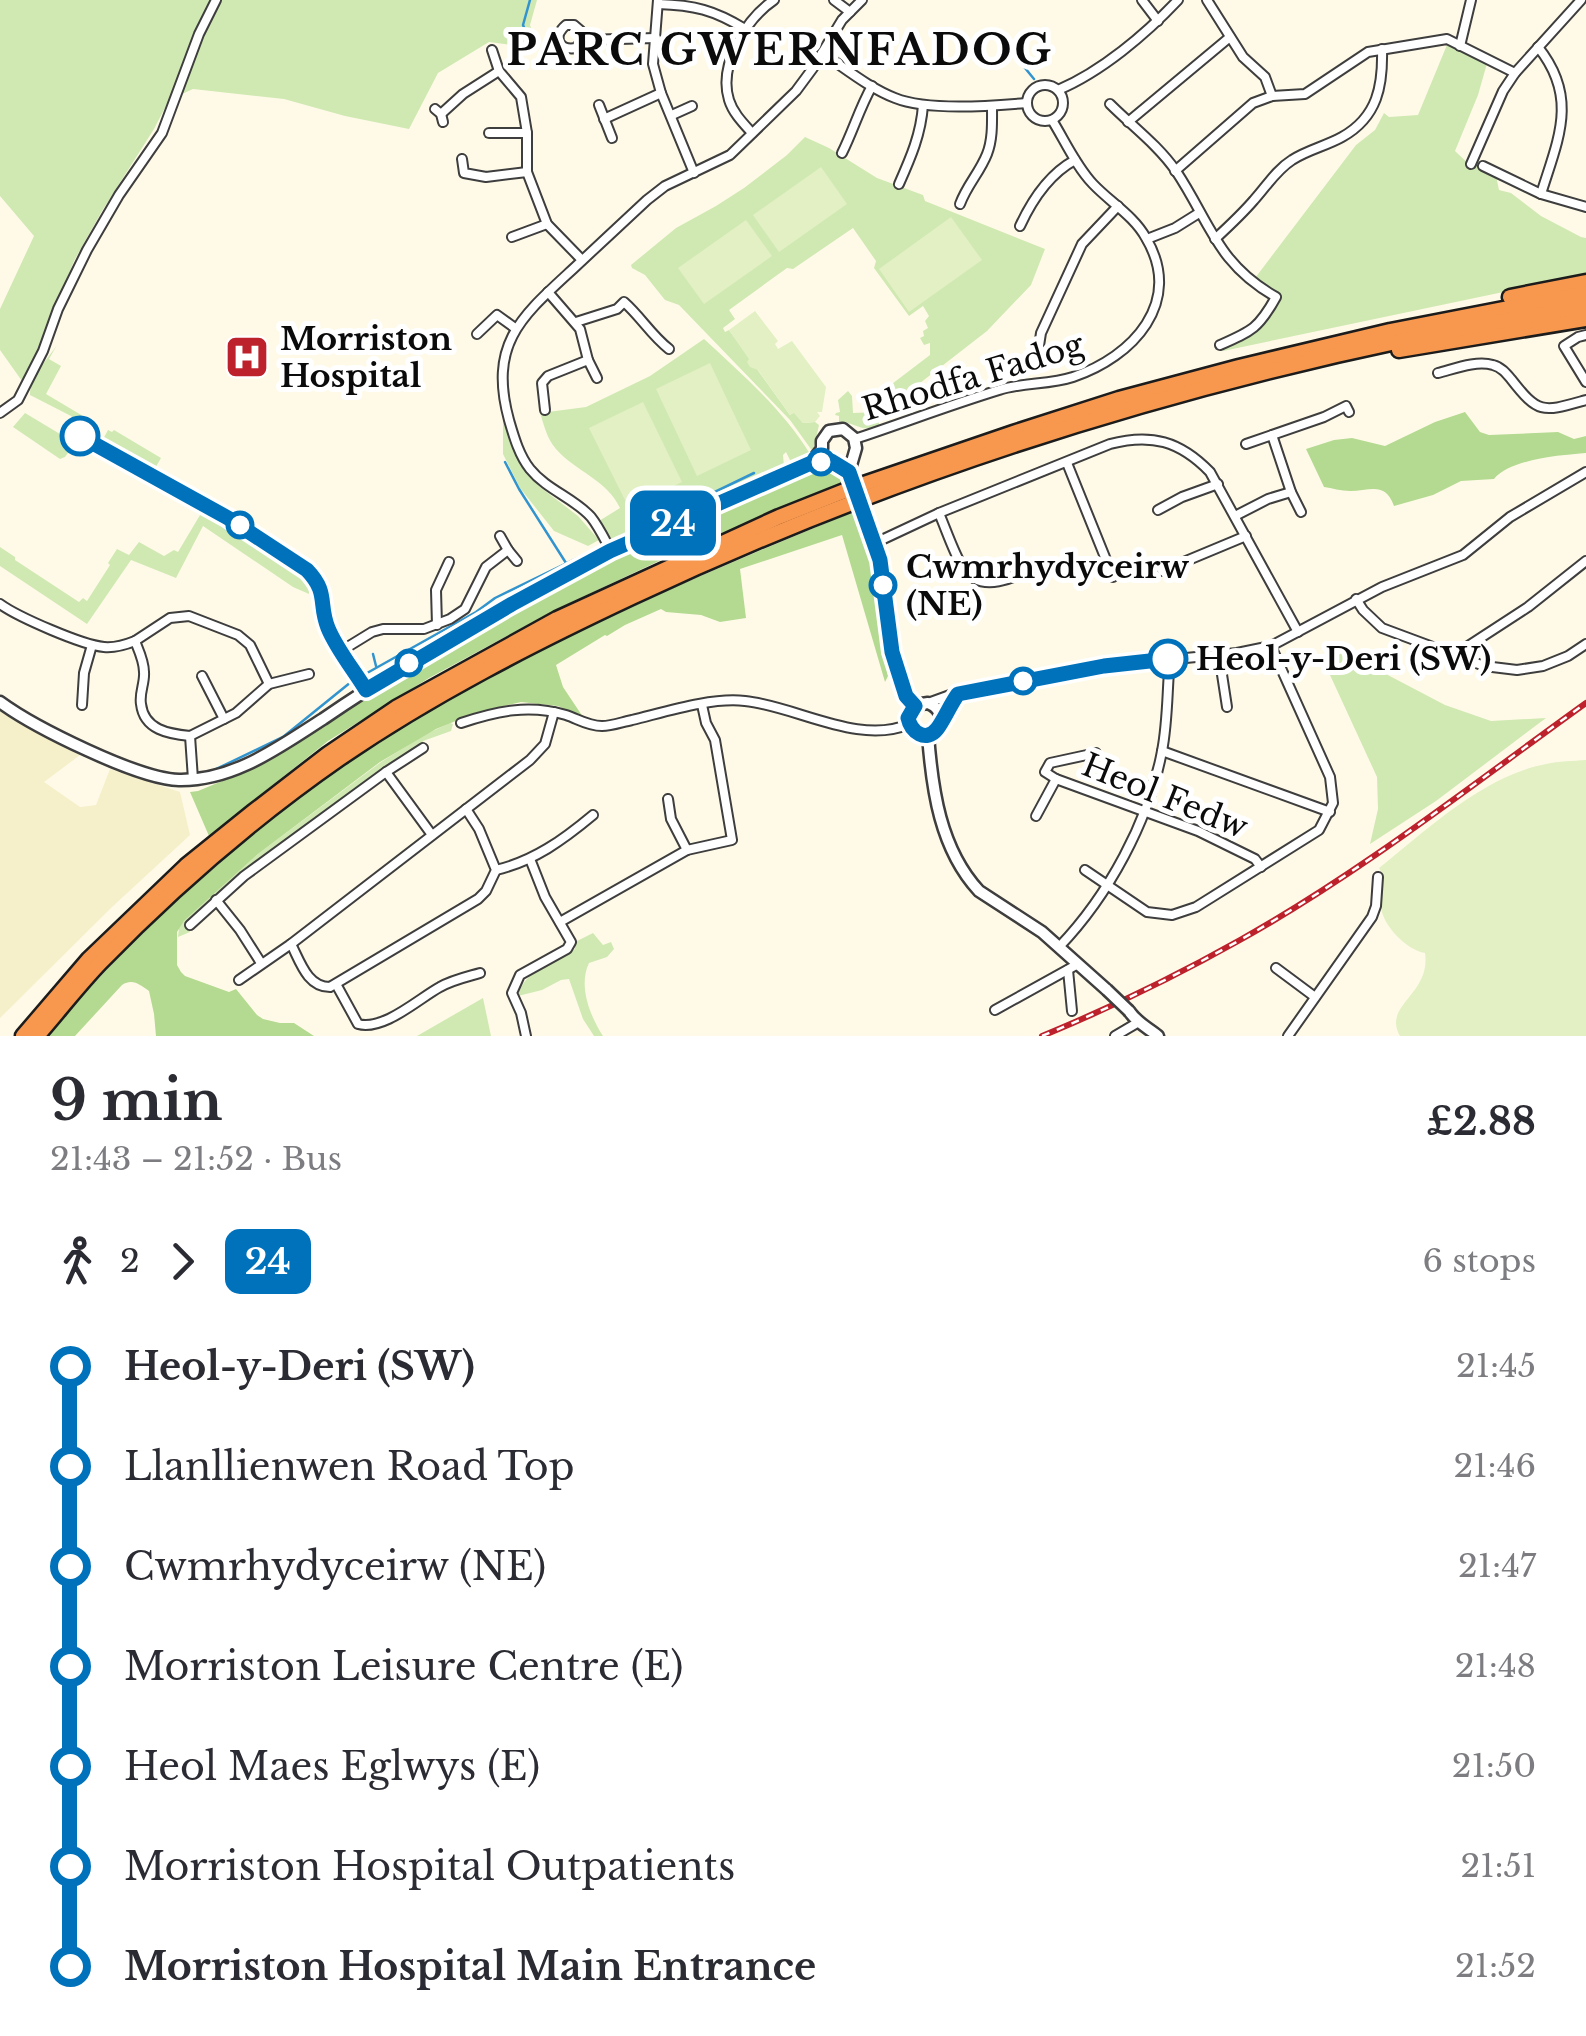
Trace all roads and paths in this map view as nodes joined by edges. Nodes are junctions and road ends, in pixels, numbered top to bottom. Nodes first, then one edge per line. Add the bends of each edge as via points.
1 (216, 0) edge
2 (774, 0) edge
3 (834, 0) edge
4 (862, 0) edge
5 (1142, 0) edge
6 (1178, 0) edge
7 (1208, 0) edge
8 (1471, 0) edge
9 (1580, 0) edge
10 (658, 2) edge
11 (850, 12) junction
12 (1158, 21) junction
13 (745, 29) junction
14 (1230, 36) junction
15 (656, 38) junction
16 (582, 40) dead end
17 (1460, 46) junction
18 (1538, 47) junction
19 (1382, 48) junction
20 (492, 50) dead end
21 (822, 53) junction
22 (499, 71) junction
23 (1515, 74) junction
24 (872, 86) junction
25 (1058, 90) junction
26 (661, 93) junction
27 (1272, 96) junction
28 (1026, 103) junction
29 (1110, 104) dead end
30 (599, 105) dead end
31 (923, 105) junction
32 (692, 106) dead end
33 (992, 106) junction
34 (440, 115) dead end
35 (672, 115) junction
36 (604, 118) junction
37 (1052, 120) junction
38 (1128, 122) junction
39 (526, 132) junction
40 (489, 133) dead end
41 (752, 133) junction
42 (612, 138) dead end
43 (842, 153) dead end
44 (462, 159) dead end
45 (1076, 160) junction
46 (1472, 164) dead end
47 (1483, 166) dead end
48 (1175, 171) junction
49 (528, 172) junction
50 (694, 173) junction
51 (899, 184) dead end
52 (1540, 194) junction
53 (960, 204) dead end
54 (1118, 206) junction
55 (1586, 207) edge
56 (1199, 212) junction
57 (546, 224) junction
58 (1020, 226) dead end
59 (512, 238) dead end
60 (1147, 239) junction
61 (1214, 240) junction
62 (582, 260) junction
63 (1586, 282) edge
64 (548, 292) junction
65 (1586, 292) edge
66 (1586, 306) edge
67 (1586, 319) edge
68 (576, 322) junction
69 (515, 328) junction
70 (1390, 331) junction
71 (477, 334) dead end
72 (1586, 335) edge
73 (1220, 345) dead end
74 (669, 349) dead end
75 (1363, 350) junction
76 (588, 360) junction
77 (1036, 366) dead end
78 (1438, 373) dead end
79 (597, 378) dead end
80 (1586, 382) edge
81 (1586, 400) edge
82 (545, 410) dead end
83 (1349, 412) dead end
84 (0, 413) edge
85 (1272, 435) junction
86 (855, 439) junction
87 (1246, 444) dead end
88 (822, 449) junction
89 (852, 456) junction
90 (833, 462) junction
91 (811, 463) junction
92 (1067, 463) junction
93 (849, 472) junction
94 (1586, 472) edge
95 (1218, 484) junction
96 (1291, 492) junction
97 (1158, 510) dead end
98 (939, 512) junction
99 (1302, 512) dead end
100 (1235, 516) junction
101 (500, 536) dead end
102 (1246, 536) junction
103 (875, 543) junction
104 (508, 550) junction
105 (610, 551) junction
106 (517, 560) dead end
107 (1586, 561) edge
108 (449, 562) dead end
109 (1037, 566) dead end
110 (1162, 570) dead end
111 (1099, 577) dead end
112 (1356, 599) junction
113 (0, 604) edge
114 (9, 610) junction
115 (0, 620) edge
116 (437, 625) junction
117 (1298, 632) junction
118 (135, 640) junction
119 (92, 644) junction
120 (1586, 644) edge
121 (1271, 646) junction
122 (341, 651) dead end
123 (1219, 655) junction
124 (1458, 656) junction
125 (1170, 658) junction
126 (309, 674) dead end
127 (202, 676) dead end
128 (294, 678) junction
129 (268, 684) junction
130 (208, 689) junction
131 (297, 689) dead end
132 (72, 690) dead end
133 (83, 690) junction
134 (199, 693) dead end
135 (958, 694) junction
136 (0, 702) edge
137 (928, 703) junction
138 (82, 705) dead end
139 (702, 705) junction
140 (915, 706) junction
141 (1227, 707) dead end
142 (554, 712) junction
143 (941, 717) junction
144 (224, 719) junction
145 (461, 723) dead end
146 (909, 724) junction
147 (928, 735) junction
148 (190, 736) junction
149 (423, 748) dead end
150 (1162, 751) junction
151 (1096, 754) dead end
152 (386, 772) junction
153 (193, 779) junction
154 (1056, 779) junction
155 (668, 799) dead end
156 (466, 809) junction
157 (1144, 811) junction
158 (1330, 812) junction
159 (593, 815) dead end
160 (1036, 816) dead end
161 (432, 835) junction
162 (687, 850) junction
163 (530, 859) junction
164 (1261, 867) junction
165 (496, 870) junction
166 (1085, 870) dead end
167 (1378, 876) dead end
168 (1106, 887) junction
169 (216, 900) junction
170 (560, 922) junction
171 (190, 925) dead end
172 (291, 944) junction
173 (1060, 947) junction
174 (261, 963) junction
175 (1073, 967) junction
176 (1276, 968) dead end
177 (480, 973) dead end
178 (239, 980) dead end
179 (336, 984) junction
180 (1315, 997) junction
181 (995, 1010) dead end
182 (1072, 1011) dead end
183 (1137, 1023) junction
184 (23, 1036) edge
185 (37, 1036) edge
186 (526, 1036) edge
187 (1115, 1036) edge
188 (1158, 1036) edge
189 (1288, 1036) edge

1 - 84 street via 162,133 87,250 18,400
2 - 13 street
3 - 11 street
4 - 11 street
5 - 12 street
6 - 12 street
7 - 14 street
8 - 17 street
9 - 18 street
10 - 13 street via 701,7
10 - 15 street
11 - 21 street
12 - 25 street via 1082,80
13 - 41 street via 726,81 729,101
14 - 27 street
14 - 38 street
15 - 16 street
15 - 26 street via 653,64
17 - 19 street via 1447,39
17 - 23 street
18 - 23 street
18 - 52 street via 1562,92 1559,135
19 - 27 street via 1305,94
19 - 61 street via 1382,84 1365,117 1346,135 1276,173
20 - 22 street
21 - 24 street
21 - 41 street via 796,91
22 - 34 street
22 - 39 street via 521,97
23 - 46 street
24 - 31 street
24 - 43 street
25 - 28 street via 1040,85
25 - 37 street via 1063,104
26 - 35 street
26 - 36 street
27 - 48 street via 1253,103
28 - 33 street
28 - 37 street, Rhodfa Fadog via 1032,117
29 - 38 street
30 - 36 street
31 - 33 street
31 - 51 street via 922,127
32 - 35 street
33 - 53 street via 988,153
35 - 50 street
36 - 42 street
37 - 45 street, Rhodfa Fadog
38 - 48 street
39 - 40 street
39 - 49 street
41 - 50 street via 730,155
44 - 49 street via 464,173
45 - 54 street, Rhodfa Fadog
45 - 58 street via 1049,180
47 - 52 street
48 - 56 street
49 - 57 street
50 - 62 street via 665,186
52 - 55 street
54 - 60 street, Rhodfa Fadog
54 - 77 street via 1082,244 1041,333
56 - 60 street
56 - 61 street
57 - 59 street
57 - 62 street
60 - 86 street, Rhodfa Fadog via 1159,294 1148,323 1122,352 1072,377 1004,388
61 - 73 street via 1252,282 1281,298 1249,332
62 - 64 street
63 - 70 highway
64 - 68 street
64 - 69 street
65 - 70 highway
66 - 75 highway
67 - 75 highway via 1401,350
68 - 74 street via 624,302
68 - 76 street
69 - 71 street via 497,316
69 - 105 street via 503,368 508,415 522,456 542,481 590,516
70 - 184 highway via 1013,432 778,517 557,619 396,708 253,812 89,959
72 - 80 street via 1564,346
75 - 185 highway via 1127,411 882,490 566,628 403,718 258,820 157,908
76 - 79 street
76 - 82 street via 548,376 542,383
78 - 81 street via 1493,365 1541,408
83 - 85 street via 1346,406
85 - 87 street
85 - 96 street
86 - 88 street via 846,430 832,430
86 - 89 street
88 - 90 street
88 - 91 street
89 - 90 street
89 - 93 street
90 - 91 street
90 - 93 street
91 - 105 street
92 - 95 street via 1132,438 1154,440 1189,452
92 - 98 street
92 - 111 street via 1112,574
93 - 103 street, bridge
94 - 112 street via 1464,555
95 - 97 street
95 - 100 street
96 - 99 street
96 - 100 street
98 - 103 street
98 - 109 street via 962,567 975,579 992,584
100 - 102 street
101 - 104 street
102 - 110 street
102 - 117 street
103 - 140 street via 892,652
104 - 106 street
104 - 116 street via 486,566 465,609
105 - 153 street via 412,662 262,758
107 - 124 street
108 - 116 street via 436,590
112 - 117 street
112 - 124 street via 1382,628
113 - 114 street
114 - 115 street
114 - 119 street
116 - 122 street via 383,629
117 - 121 street
118 - 119 street
118 - 129 street via 170,618 188,616 250,645
118 - 148 street via 144,668 145,716 166,733
119 - 133 street
120 - 124 street via 1555,662 1517,670
121 - 123 street
121 - 158 street via 1330,778
123 - 125 street
123 - 141 street
125 - 135 street
125 - 150 street
126 - 128 street
127 - 130 street
128 - 129 street
128 - 131 street
129 - 144 street
130 - 134 street
130 - 144 street
132 - 133 street
133 - 138 street
135 - 137 street
135 - 143 street
136 - 153 street via 127,766
137 - 140 street
137 - 143 street
139 - 142 street via 599,726
139 - 146 street via 742,700 868,730
139 - 162 street via 732,840
140 - 146 street
142 - 145 street via 516,709
142 - 156 street via 540,752
143 - 147 street
144 - 148 street
146 - 147 street
147 - 173 street via 937,809 964,872 979,891
148 - 153 street
149 - 152 street
150 - 157 street
150 - 158 street
151 - 154 street, Heol Fedw via 1050,763 1045,772
152 - 161 street
152 - 169 street
154 - 157 street, Heol Fedw
154 - 160 street
155 - 162 street
156 - 161 street
156 - 165 street
157 - 164 street, Heol Fedw via 1198,831
157 - 168 street
158 - 164 street via 1319,830
159 - 163 street
161 - 172 street
162 - 170 street
163 - 165 street
163 - 170 street
164 - 168 street via 1172,916 1146,912
165 - 179 street via 478,899
166 - 168 street
167 - 180 street via 1372,917
168 - 173 street
169 - 171 street
169 - 174 street
170 - 186 street via 570,946 520,975 512,993
172 - 174 street
172 - 179 street via 314,984
173 - 175 street
174 - 178 street
175 - 181 street
175 - 182 street
175 - 183 street, bridge via 1107,990
176 - 180 street
177 - 179 street via 443,984 404,1010 361,1026
180 - 189 street
183 - 187 street
183 - 188 street

